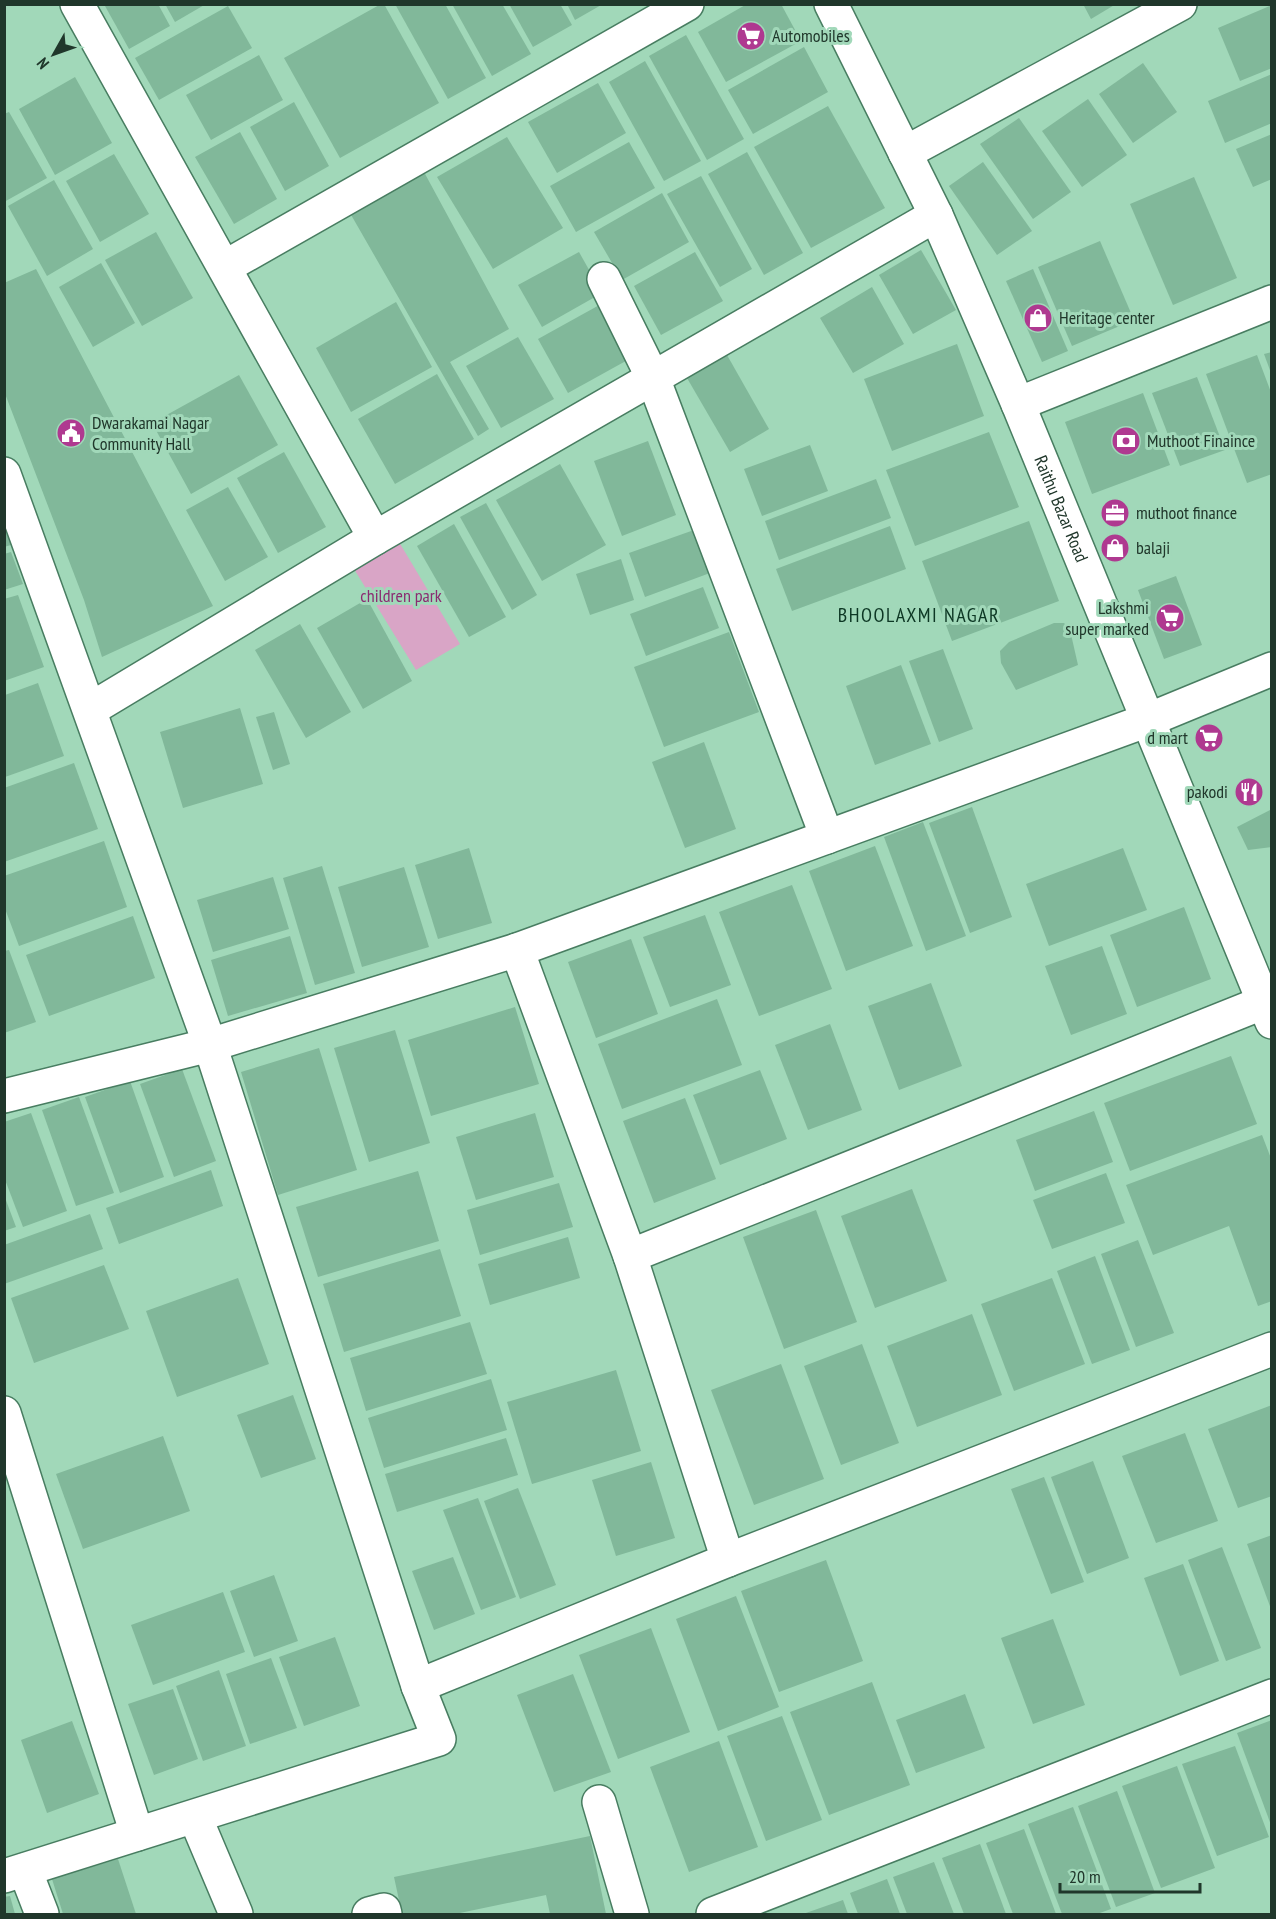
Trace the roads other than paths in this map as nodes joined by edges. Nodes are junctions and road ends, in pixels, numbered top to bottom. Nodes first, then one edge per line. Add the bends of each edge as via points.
1 (687, 4) edge
2 (831, 4) edge
3 (1180, 4) edge
4 (82, 6) edge
5 (905, 153) junction
6 (936, 215) junction
7 (225, 267) junction
8 (604, 279) dead end
9 (1272, 302) edge
10 (653, 378) junction
11 (1018, 404) junction
12 (4, 474) edge
13 (375, 538) junction
14 (1272, 669) edge
15 (91, 709) junction
16 (1148, 720) junction
17 (827, 837) junction
18 (517, 950) junction
19 (1269, 1008) edge
20 (210, 1044) junction
21 (4, 1096) edge
22 (630, 1256) junction
23 (1272, 1349) edge
24 (4, 1413) edge
25 (728, 1560) junction
26 (418, 1686) junction
27 (1272, 1696) edge
28 (599, 1802) dead end
29 (195, 1817) junction
30 (137, 1834) junction
31 (15, 1873) edge
32 (42, 1914) edge
33 (236, 1914) edge
34 (369, 1914) edge
35 (385, 1914) edge
36 (632, 1914) edge
37 (713, 1914) edge

1 - 7 street
2 - 5 street, Raithu Bazar Road
3 - 5 street
4 - 7 street
5 - 6 street, Raithu Bazar Road
6 - 10 street
6 - 11 street, Raithu Bazar Road
7 - 13 street
8 - 10 street
9 - 11 street
10 - 13 street
10 - 17 street
11 - 16 street, Raithu Bazar Road
12 - 15 street
13 - 15 street
14 - 16 street
15 - 20 street
16 - 17 street
16 - 19 street, Raithu Bazar Road
17 - 18 street
18 - 20 street
18 - 22 street
19 - 22 street
20 - 21 street
20 - 26 street
22 - 25 street
23 - 25 street
24 - 30 street
25 - 26 street
26 - 29 street via 439,1739
27 - 37 street
28 - 36 street
29 - 30 street
29 - 33 street
30 - 31 street
31 - 32 street
34 - 35 street via 384,1910

